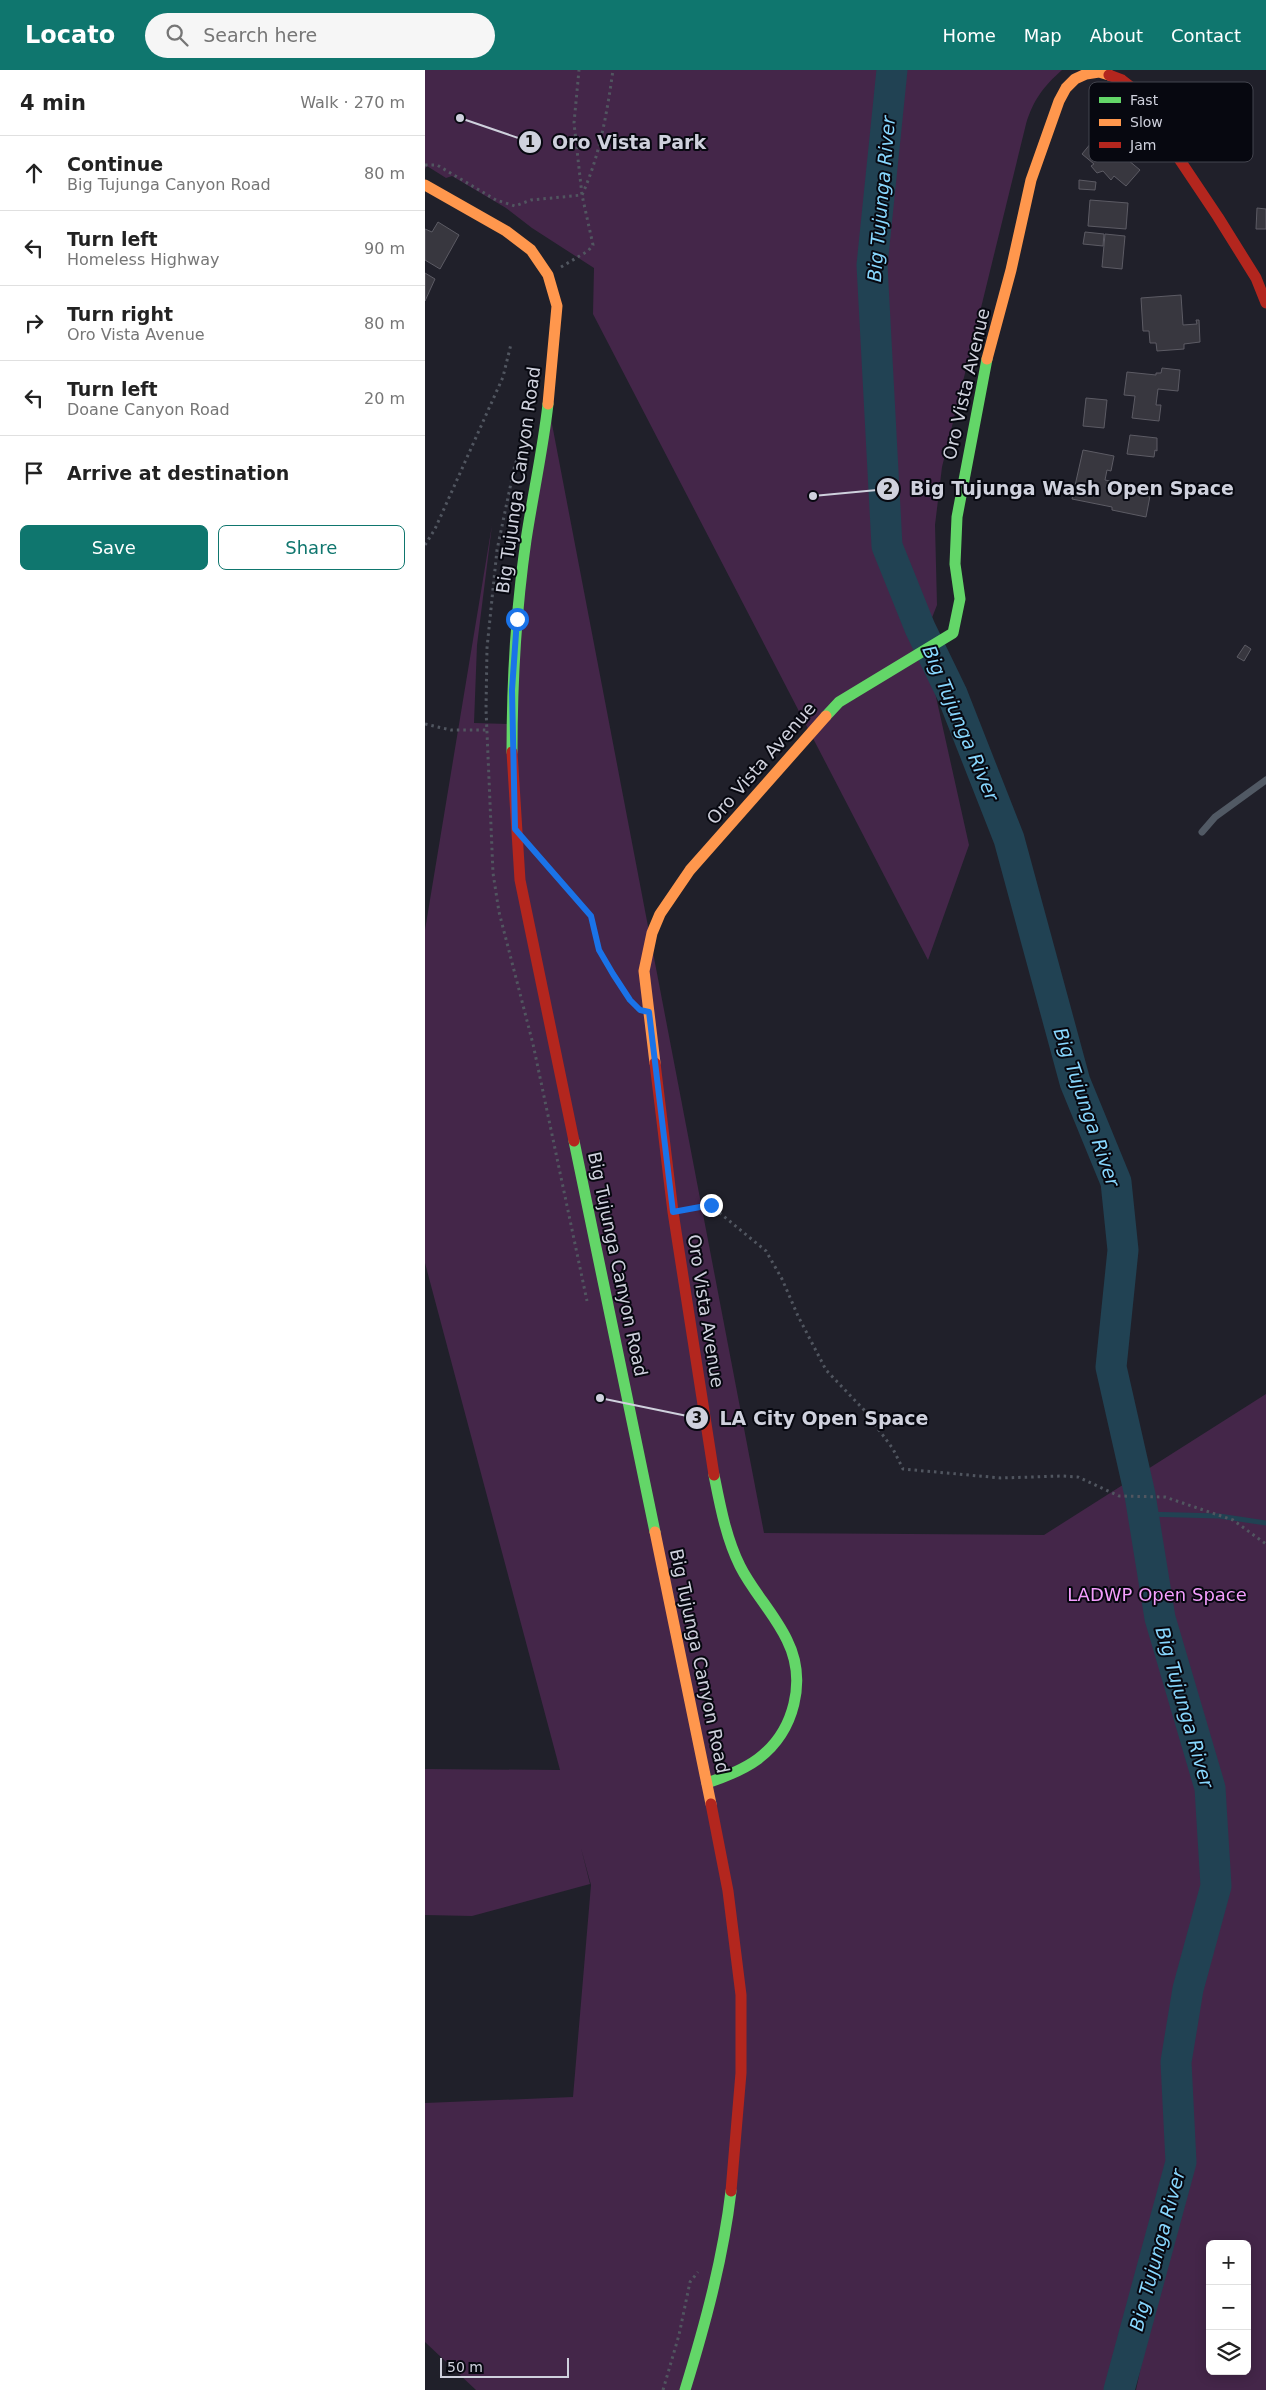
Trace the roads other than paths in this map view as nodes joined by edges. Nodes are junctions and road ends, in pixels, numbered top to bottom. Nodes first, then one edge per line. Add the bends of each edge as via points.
1 (1125, 82) edge
2 (1181, 162) edge
3 (425, 185) edge
4 (1266, 303) edge
5 (1266, 780) edge
6 (1202, 832) dead end
7 (707, 1783) junction
8 (685, 2390) edge

1 - 7 street, Oro Vista Avenue via 1099,72 1075,79 1066,88 1031,180 985,366 957,517 955,564 960,599 953,633 839,702 690,870 652,932 644,970 673,1212 725,1524 746,1577 783,1634 795,1663 797,1678 789,1723 777,1742 761,1758 744,1768
2 - 4 street, Oro Vista Avenue via 1255,278
3 - 7 street, Big Tujunga Canyon Road via 519,240 531,250 548,275 554,291 557,322 547,415 526,542 512,690 512,761 520,880
5 - 6 lane via 1215,817
7 - 8 street, Big Tujunga Canyon Road via 728,1891 741,1995 741,2073 727,2223 704,2327

